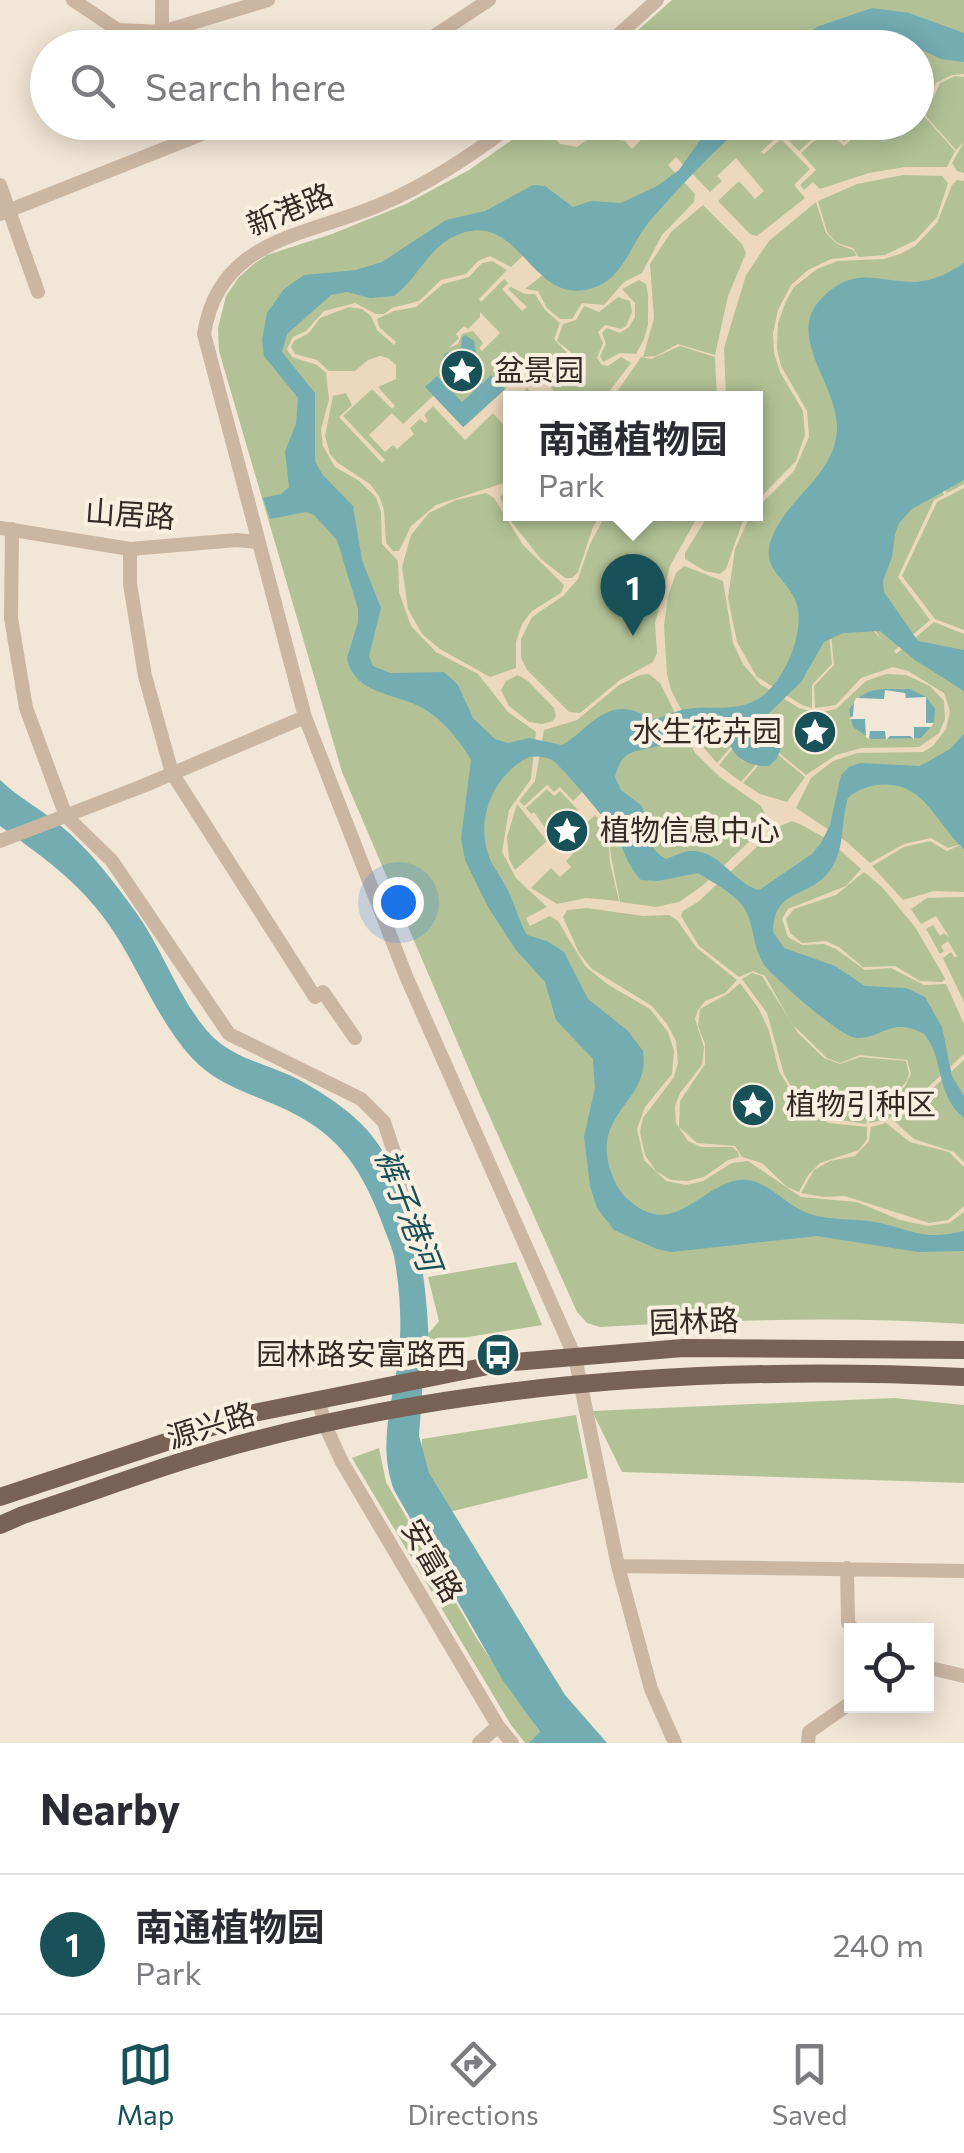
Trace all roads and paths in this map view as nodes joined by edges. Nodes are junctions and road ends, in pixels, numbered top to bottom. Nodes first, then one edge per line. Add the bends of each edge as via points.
1 (73, 0) edge
2 (162, 0) edge
3 (268, 0) edge
4 (489, 0) edge
5 (656, 0) edge
6 (118, 30) edge
7 (162, 30) edge
8 (169, 30) edge
9 (443, 30) edge
10 (624, 30) edge
11 (186, 140) edge
12 (489, 140) edge
13 (0, 185) edge
14 (5, 211) edge
15 (38, 292) dead end
16 (6, 529) edge
17 (257, 542) junction
18 (130, 548) junction
19 (305, 717) junction
20 (172, 773) junction
21 (62, 818) junction
22 (0, 841) edge
23 (355, 1038) dead end
24 (432, 1266) dead end
25 (964, 1350) edge
26 (574, 1357) junction
27 (428, 1376) joint
28 (964, 1377) edge
29 (579, 1383) junction
30 (320, 1400) junction
31 (444, 1402) joint
32 (324, 1424) junction
33 (0, 1498) edge
34 (0, 1526) edge
35 (618, 1566) junction
36 (847, 1568) junction
37 (964, 1571) edge
38 (848, 1623) edge
39 (934, 1669) edge
40 (964, 1676) edge
41 (844, 1708) edge
42 (498, 1726) junction
43 (479, 1743) edge
44 (512, 1743) edge
45 (675, 1743) edge
46 (808, 1743) edge

1 - 6 street
2 - 7 street
3 - 8 street
4 - 9 street
5 - 10 street
11 - 14 street
12 - 17 street, 新港路 via 386,202 249,255 220,286 204,334
13 - 14 street
14 - 15 street
16 - 18 street, 山居路
16 - 21 street via 26,708
17 - 18 street, 山居路
17 - 19 street, 新港路
18 - 20 street via 145,676
19 - 20 street
19 - 26 street, 新港路 via 406,976
20 - 21 street
20 - 23 street via 315,997 323,992
21 - 22 street
21 - 24 street via 112,861 229,1034 361,1100 384,1122
25 - 26 main road, 园林路 via 683,1348
26 - 27 main road, 园林路
26 - 29 street, 新港路
27 - 30 main road, 源兴路
28 - 29 main road, 园林路 via 874,1373
29 - 31 main road, 园林路
29 - 35 street, 新港路
30 - 32 street, 安富路
30 - 33 main road, 源兴路 via 254,1413
31 - 32 main road, 源兴路
32 - 34 main road, 源兴路 via 252,1440
32 - 42 street, 安富路
35 - 36 street
35 - 45 street, 新港路 via 651,1690
36 - 37 street
36 - 38 street
39 - 40 street
41 - 46 street via 809,1732
42 - 43 street
42 - 44 street, 安富路

